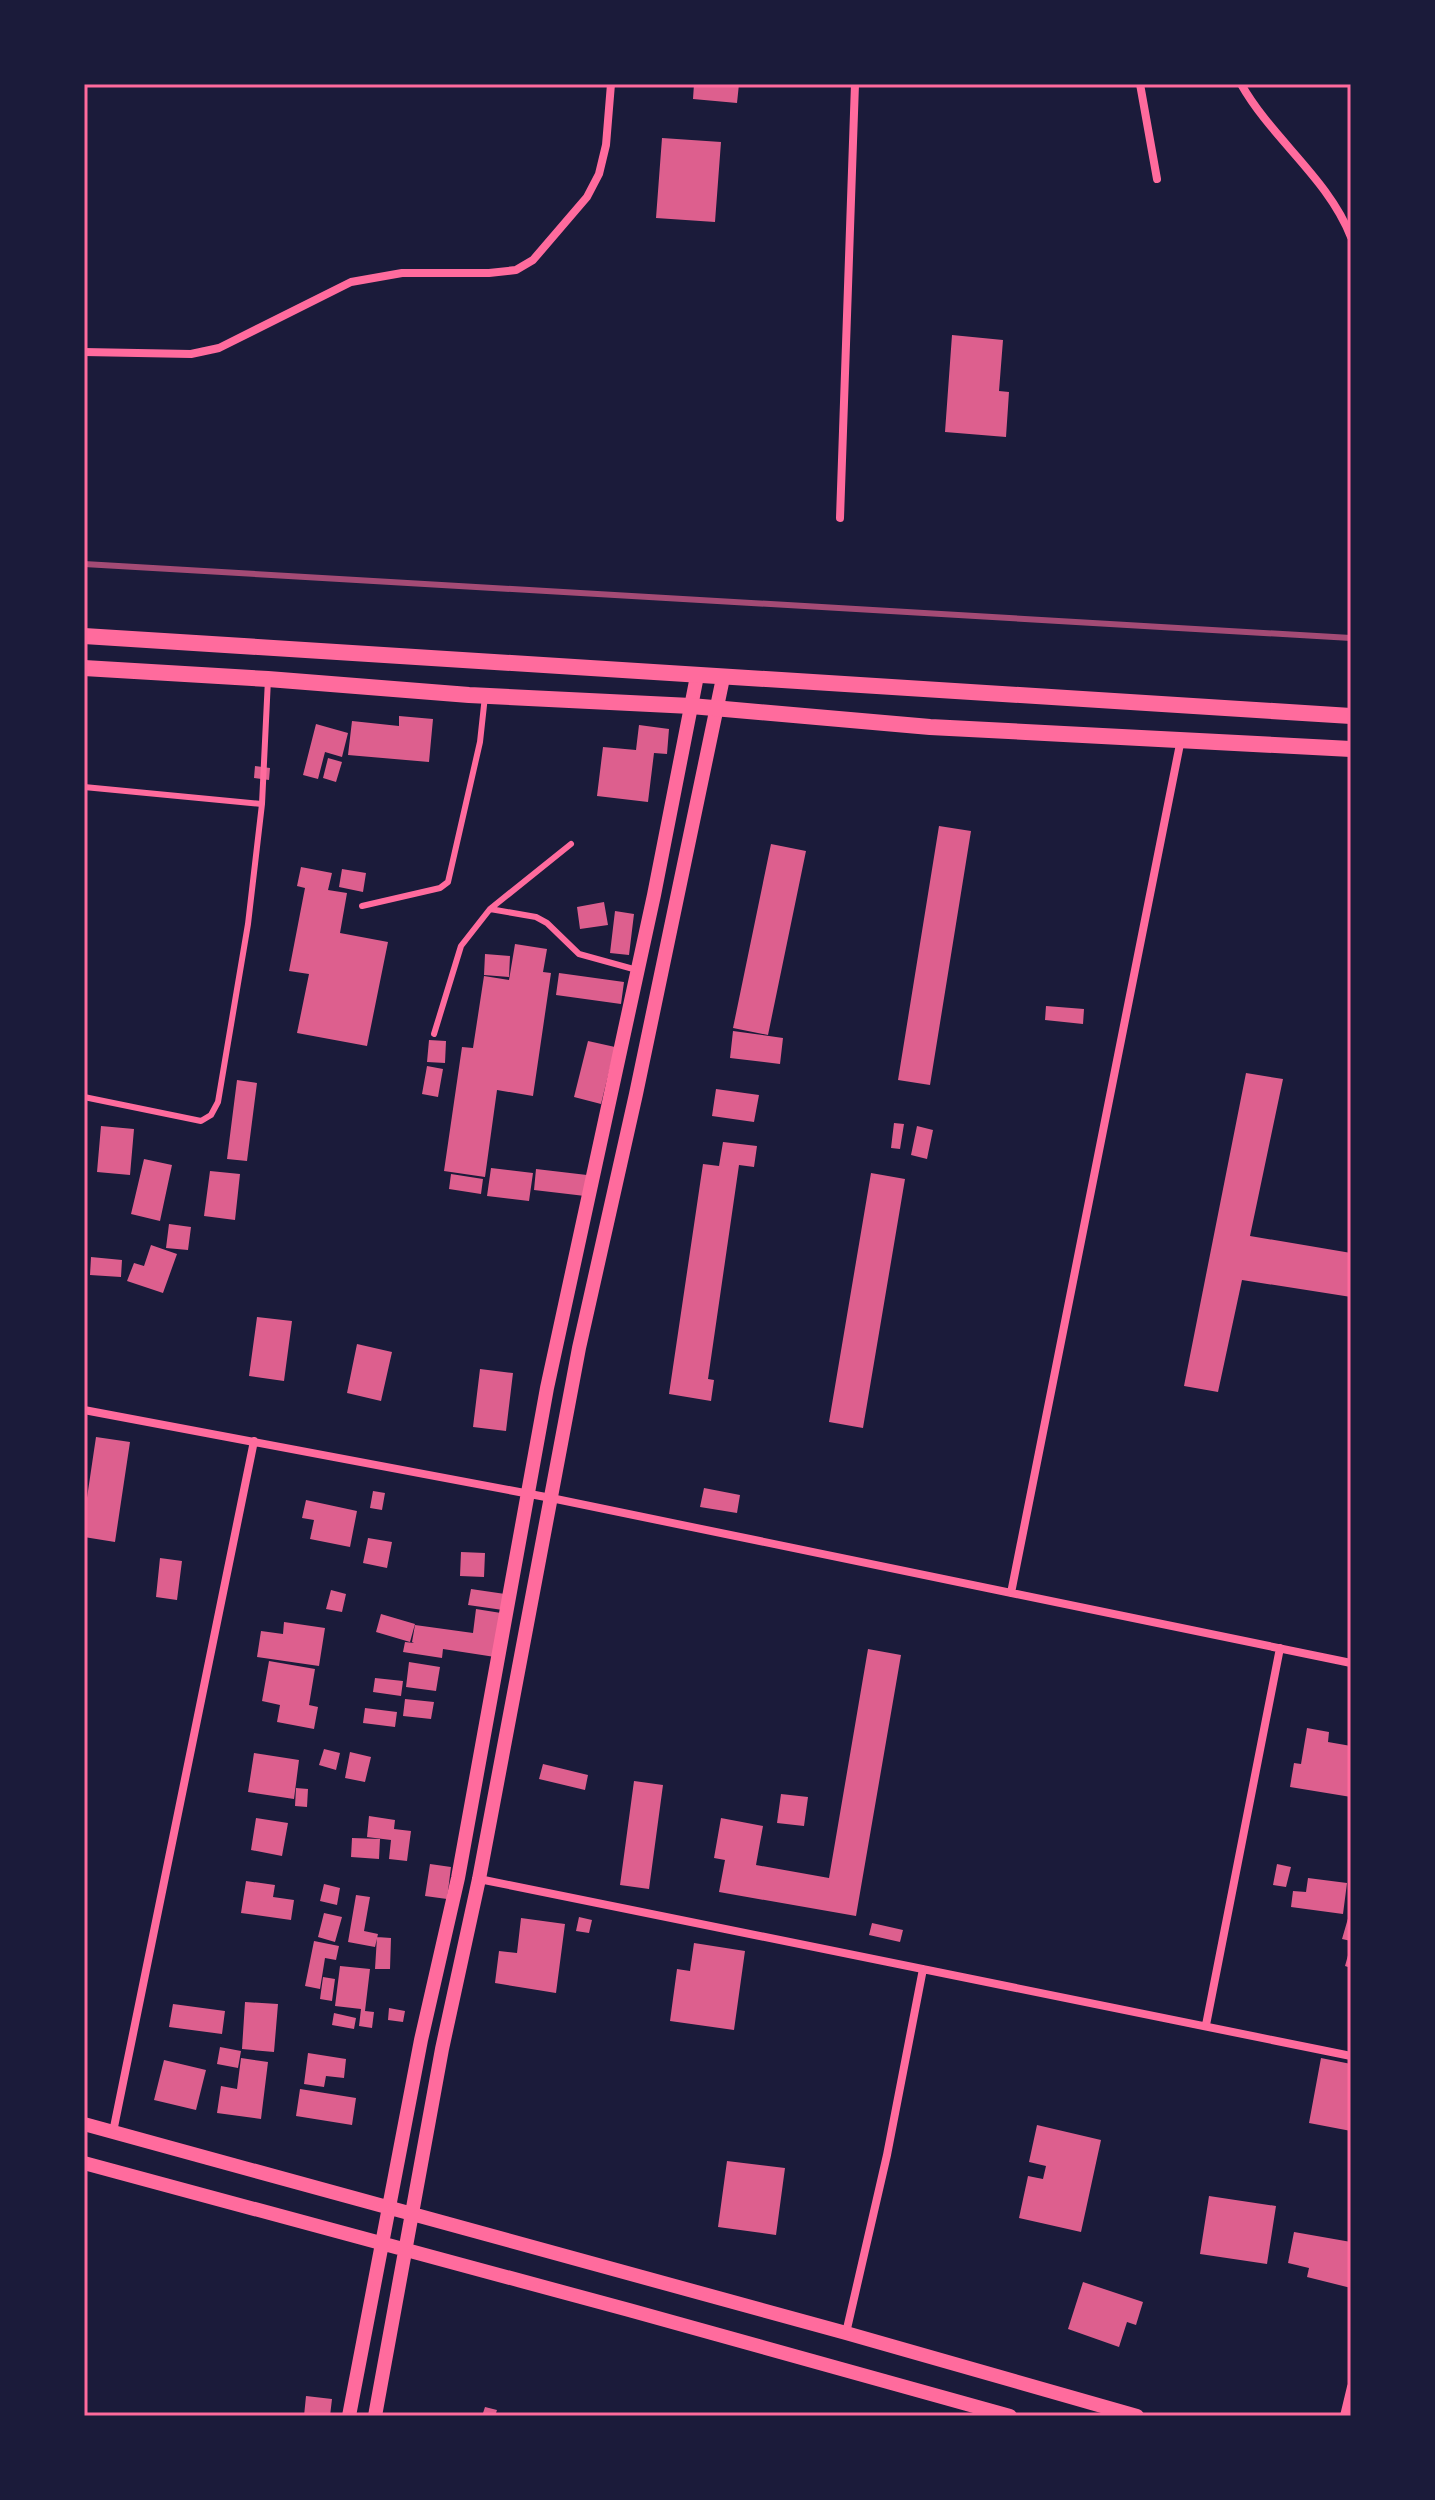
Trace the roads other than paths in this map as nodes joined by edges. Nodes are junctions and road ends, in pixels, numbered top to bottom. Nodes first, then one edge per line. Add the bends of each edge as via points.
1 (611, 84) edge
2 (855, 84) edge
3 (1140, 84) edge
4 (1241, 84) edge
5 (1157, 179) dead end
6 (1351, 237) edge
7 (84, 352) edge
8 (840, 518) dead end
9 (84, 636) edge
10 (84, 668) edge
11 (697, 676) junction
12 (723, 678) junction
13 (268, 679) junction
14 (485, 696) junction
15 (691, 706) junction
16 (716, 709) junction
17 (1351, 716) edge
18 (1181, 739) junction
19 (1351, 749) edge
20 (84, 787) edge
21 (262, 804) junction
22 (571, 844) dead end
23 (362, 906) dead end
24 (490, 909) junction
25 (637, 970) junction
26 (434, 1034) dead end
27 (84, 1097) edge
28 (84, 1410) edge
29 (254, 1441) junction
30 (527, 1493) junction
31 (551, 1498) junction
32 (1011, 1593) junction
33 (1280, 1648) junction
34 (1351, 1663) edge
35 (479, 1879) junction
36 (923, 1969) junction
37 (1206, 2025) junction
38 (1351, 2056) edge
39 (84, 2124) edge
40 (113, 2132) junction
41 (84, 2163) edge
42 (390, 2207) junction
43 (413, 2213) junction
44 (383, 2244) junction
45 (406, 2250) junction
46 (846, 2333) junction
47 (1351, 2387) edge
48 (349, 2416) edge
49 (375, 2416) edge
50 (1010, 2416) edge
51 (1137, 2416) edge
52 (1344, 2416) edge

1 - 7 street via 606,145 587,197 533,260 516,270 402,273 351,282 219,348 191,354
2 - 8 street
3 - 5 street
4 - 6 street via 1324,190
9 - 11 main road
10 - 13 main road
11 - 12 main road
11 - 15 street
12 - 16 street
12 - 17 main road
13 - 14 main road
13 - 21 lane
14 - 15 main road
14 - 23 lane via 480,742 448,882
15 - 16 main road
15 - 25 street
16 - 18 main road via 930,727
16 - 31 street
18 - 19 main road
18 - 32 street
20 - 21 lane
21 - 27 lane via 248,924 218,1102 211,1115 201,1121
22 - 24 lane
24 - 25 lane via 536,917 579,954
24 - 26 lane via 461,946
25 - 30 street
28 - 29 street
29 - 30 street
29 - 40 street
30 - 31 street
30 - 42 street via 458,1878
31 - 32 street
31 - 35 street
32 - 33 street
33 - 34 street
33 - 37 street
35 - 36 street
35 - 43 street
36 - 37 street
36 - 46 street
37 - 38 street
39 - 40 street
40 - 42 street
41 - 44 street
42 - 43 street
42 - 44 street
43 - 45 street
43 - 46 street
44 - 45 street
44 - 48 street
45 - 49 street
45 - 50 street
46 - 51 street
47 - 52 street

